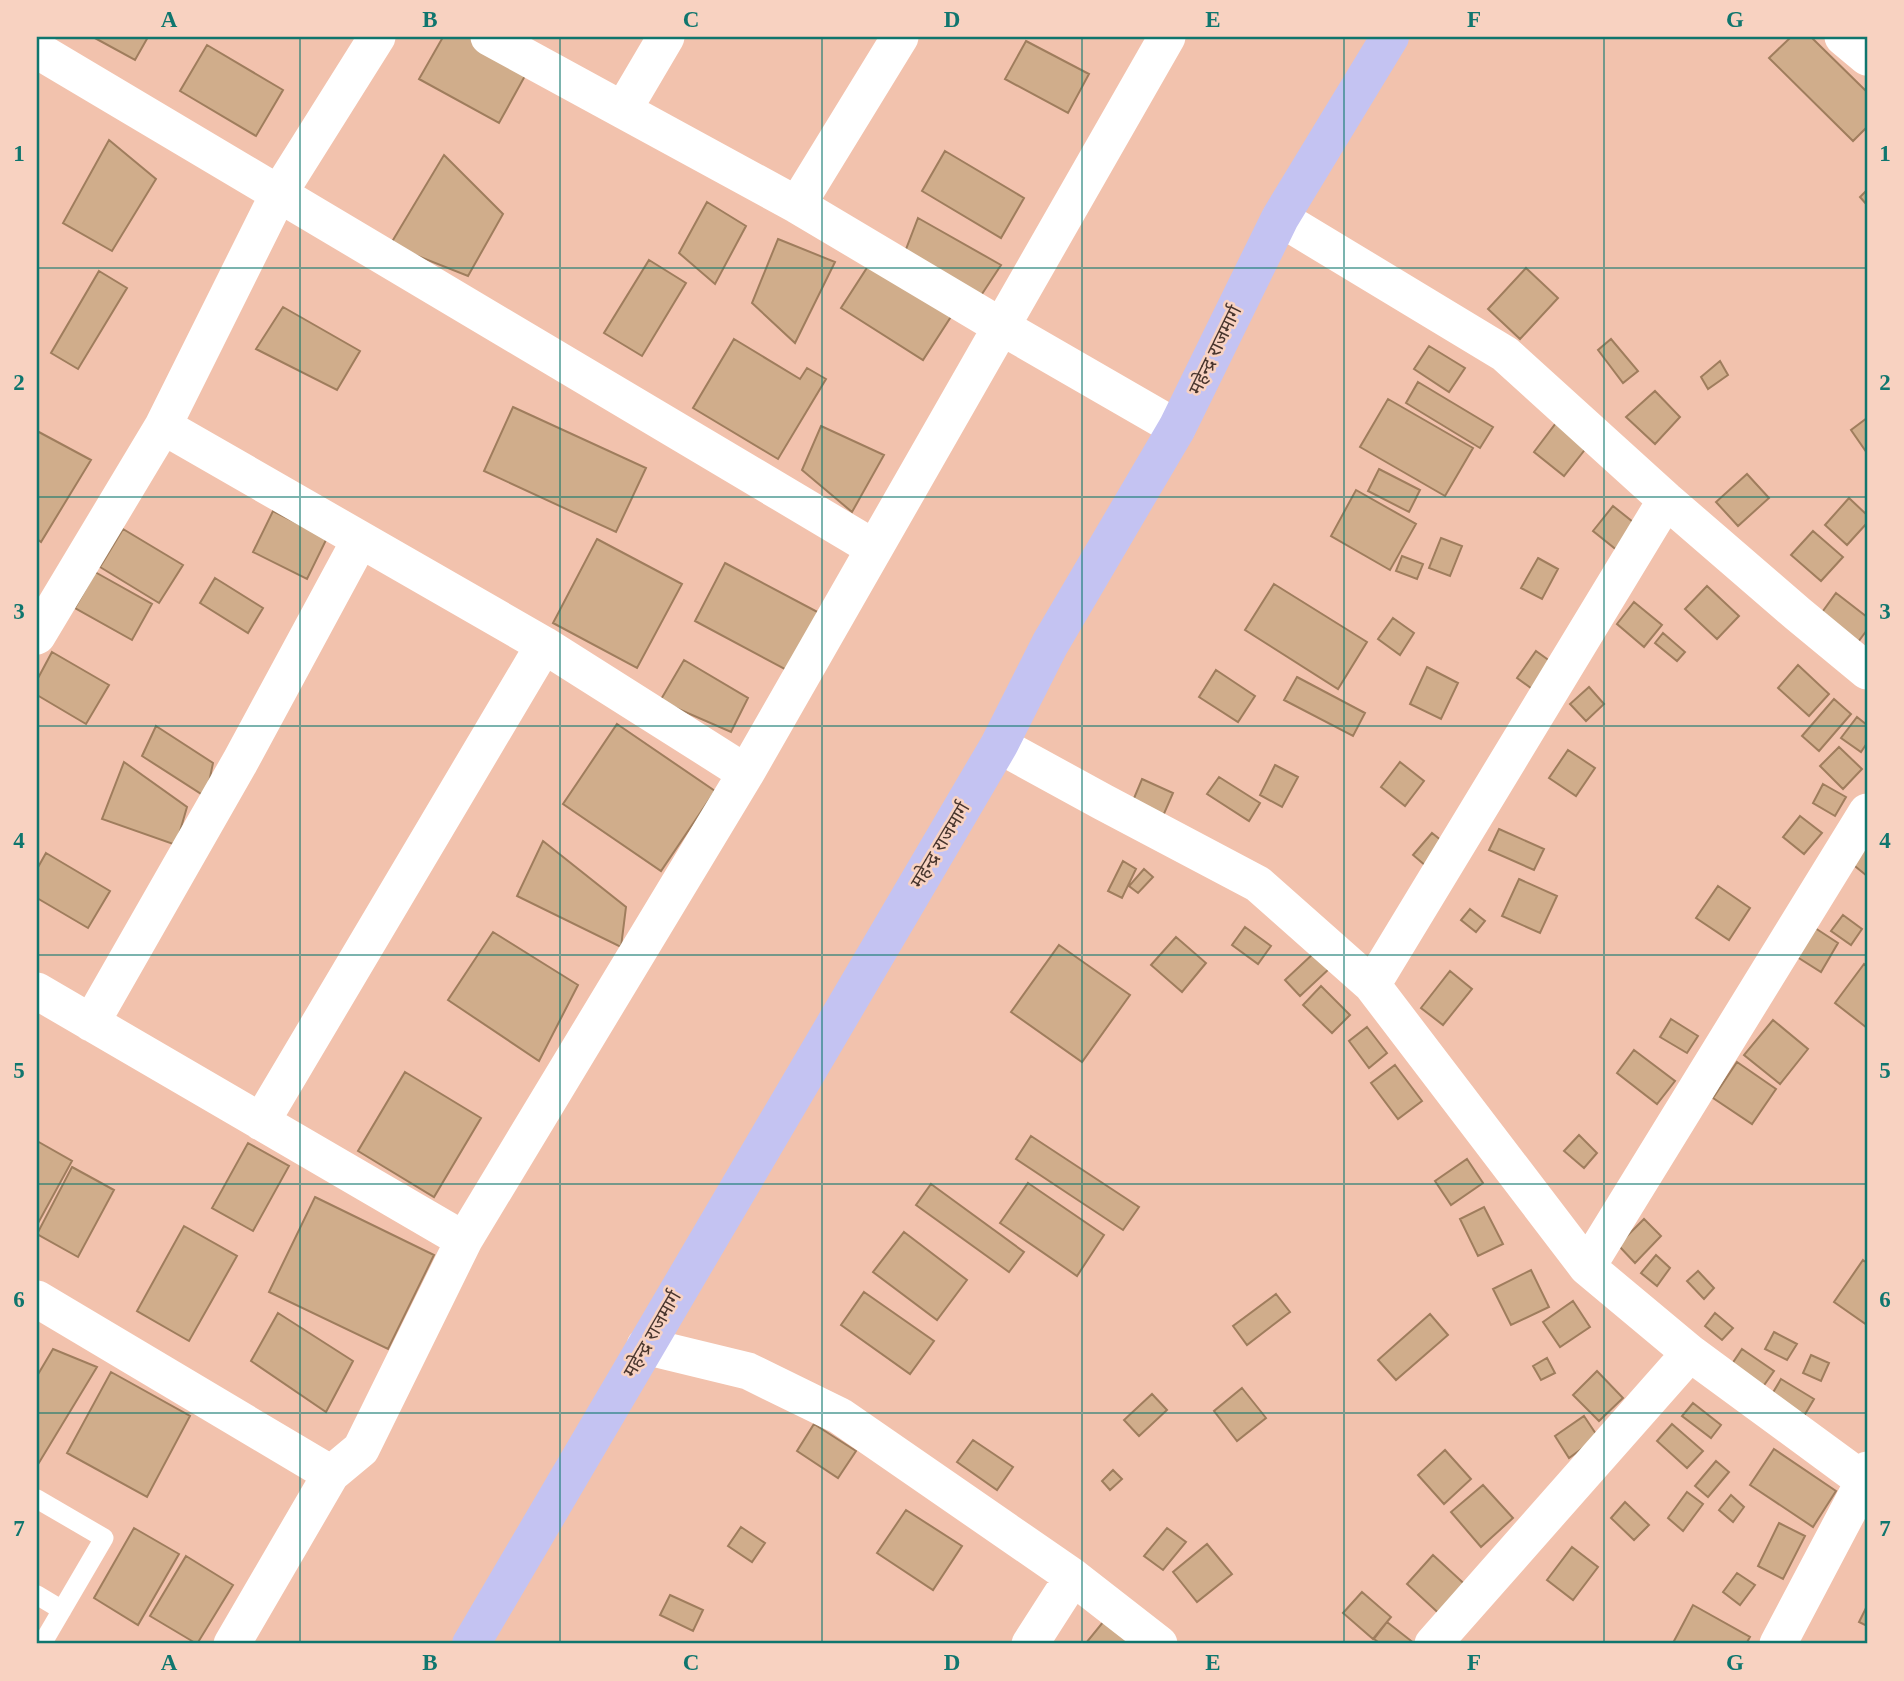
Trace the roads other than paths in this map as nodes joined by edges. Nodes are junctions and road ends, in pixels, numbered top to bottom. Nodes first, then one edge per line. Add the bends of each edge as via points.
1 (377, 37) edge
2 (489, 37) edge
3 (666, 37) edge
4 (900, 37) edge
5 (1167, 37) edge
6 (1390, 37) edge
7 (1843, 37) edge
8 (37, 50) edge
9 (1867, 57) edge
10 (623, 110) junction
11 (279, 194) junction
12 (797, 205) junction
13 (1280, 218) junction
14 (1002, 327) junction
15 (163, 426) junction
16 (1177, 428) junction
17 (1666, 500) junction
18 (360, 540) junction
19 (874, 548) junction
20 (37, 636) edge
21 (544, 645) junction
22 (1867, 671) edge
23 (999, 745) junction
24 (746, 773) junction
25 (1867, 812) edge
26 (1372, 985) junction
27 (37, 991) edge
28 (91, 1023) junction
29 (261, 1122) junction
30 (464, 1240) junction
31 (1587, 1266) junction
32 (37, 1298) edge
33 (645, 1346) junction
34 (1689, 1353) junction
35 (331, 1475) junction
36 (1866, 1478) edge
37 (37, 1499) edge
38 (1073, 1577) junction
39 (37, 1595) edge
40 (62, 1610) junction
41 (42, 1644) edge
42 (232, 1644) edge
43 (471, 1644) edge
44 (1030, 1644) edge
45 (1159, 1644) edge
46 (1433, 1644) edge
47 (1778, 1644) edge

1 - 11 street
2 - 10 street
3 - 10 street
4 - 12 street
5 - 14 street
6 - 13 highway, महेन्द्र राजमार्ग
7 - 9 street
8 - 11 street
10 - 12 street
11 - 15 street
11 - 19 street
12 - 14 street
13 - 16 highway, महेन्द्र राजमार्ग
13 - 17 street via 1505,354
14 - 16 street
14 - 19 street
15 - 18 street
15 - 20 street
16 - 23 highway, महेन्द्र राजमार्ग via 1050,644
17 - 22 street
17 - 26 street
18 - 21 street
18 - 28 street
19 - 24 street
21 - 24 street
21 - 29 street
23 - 26 street via 1258,884
23 - 33 highway, महेन्द्र राजमार्ग
24 - 30 street
25 - 31 street
26 - 31 street
27 - 28 street
28 - 29 street
29 - 30 street
30 - 35 street via 361,1448
31 - 34 street
32 - 35 street
33 - 38 street via 748,1371 840,1416
33 - 43 highway, महेन्द्र राजमार्ग
34 - 36 street
34 - 46 street
35 - 42 street
36 - 47 street
37 - 40 lane via 104,1538
38 - 44 street
38 - 45 street
39 - 40 lane
40 - 41 lane

